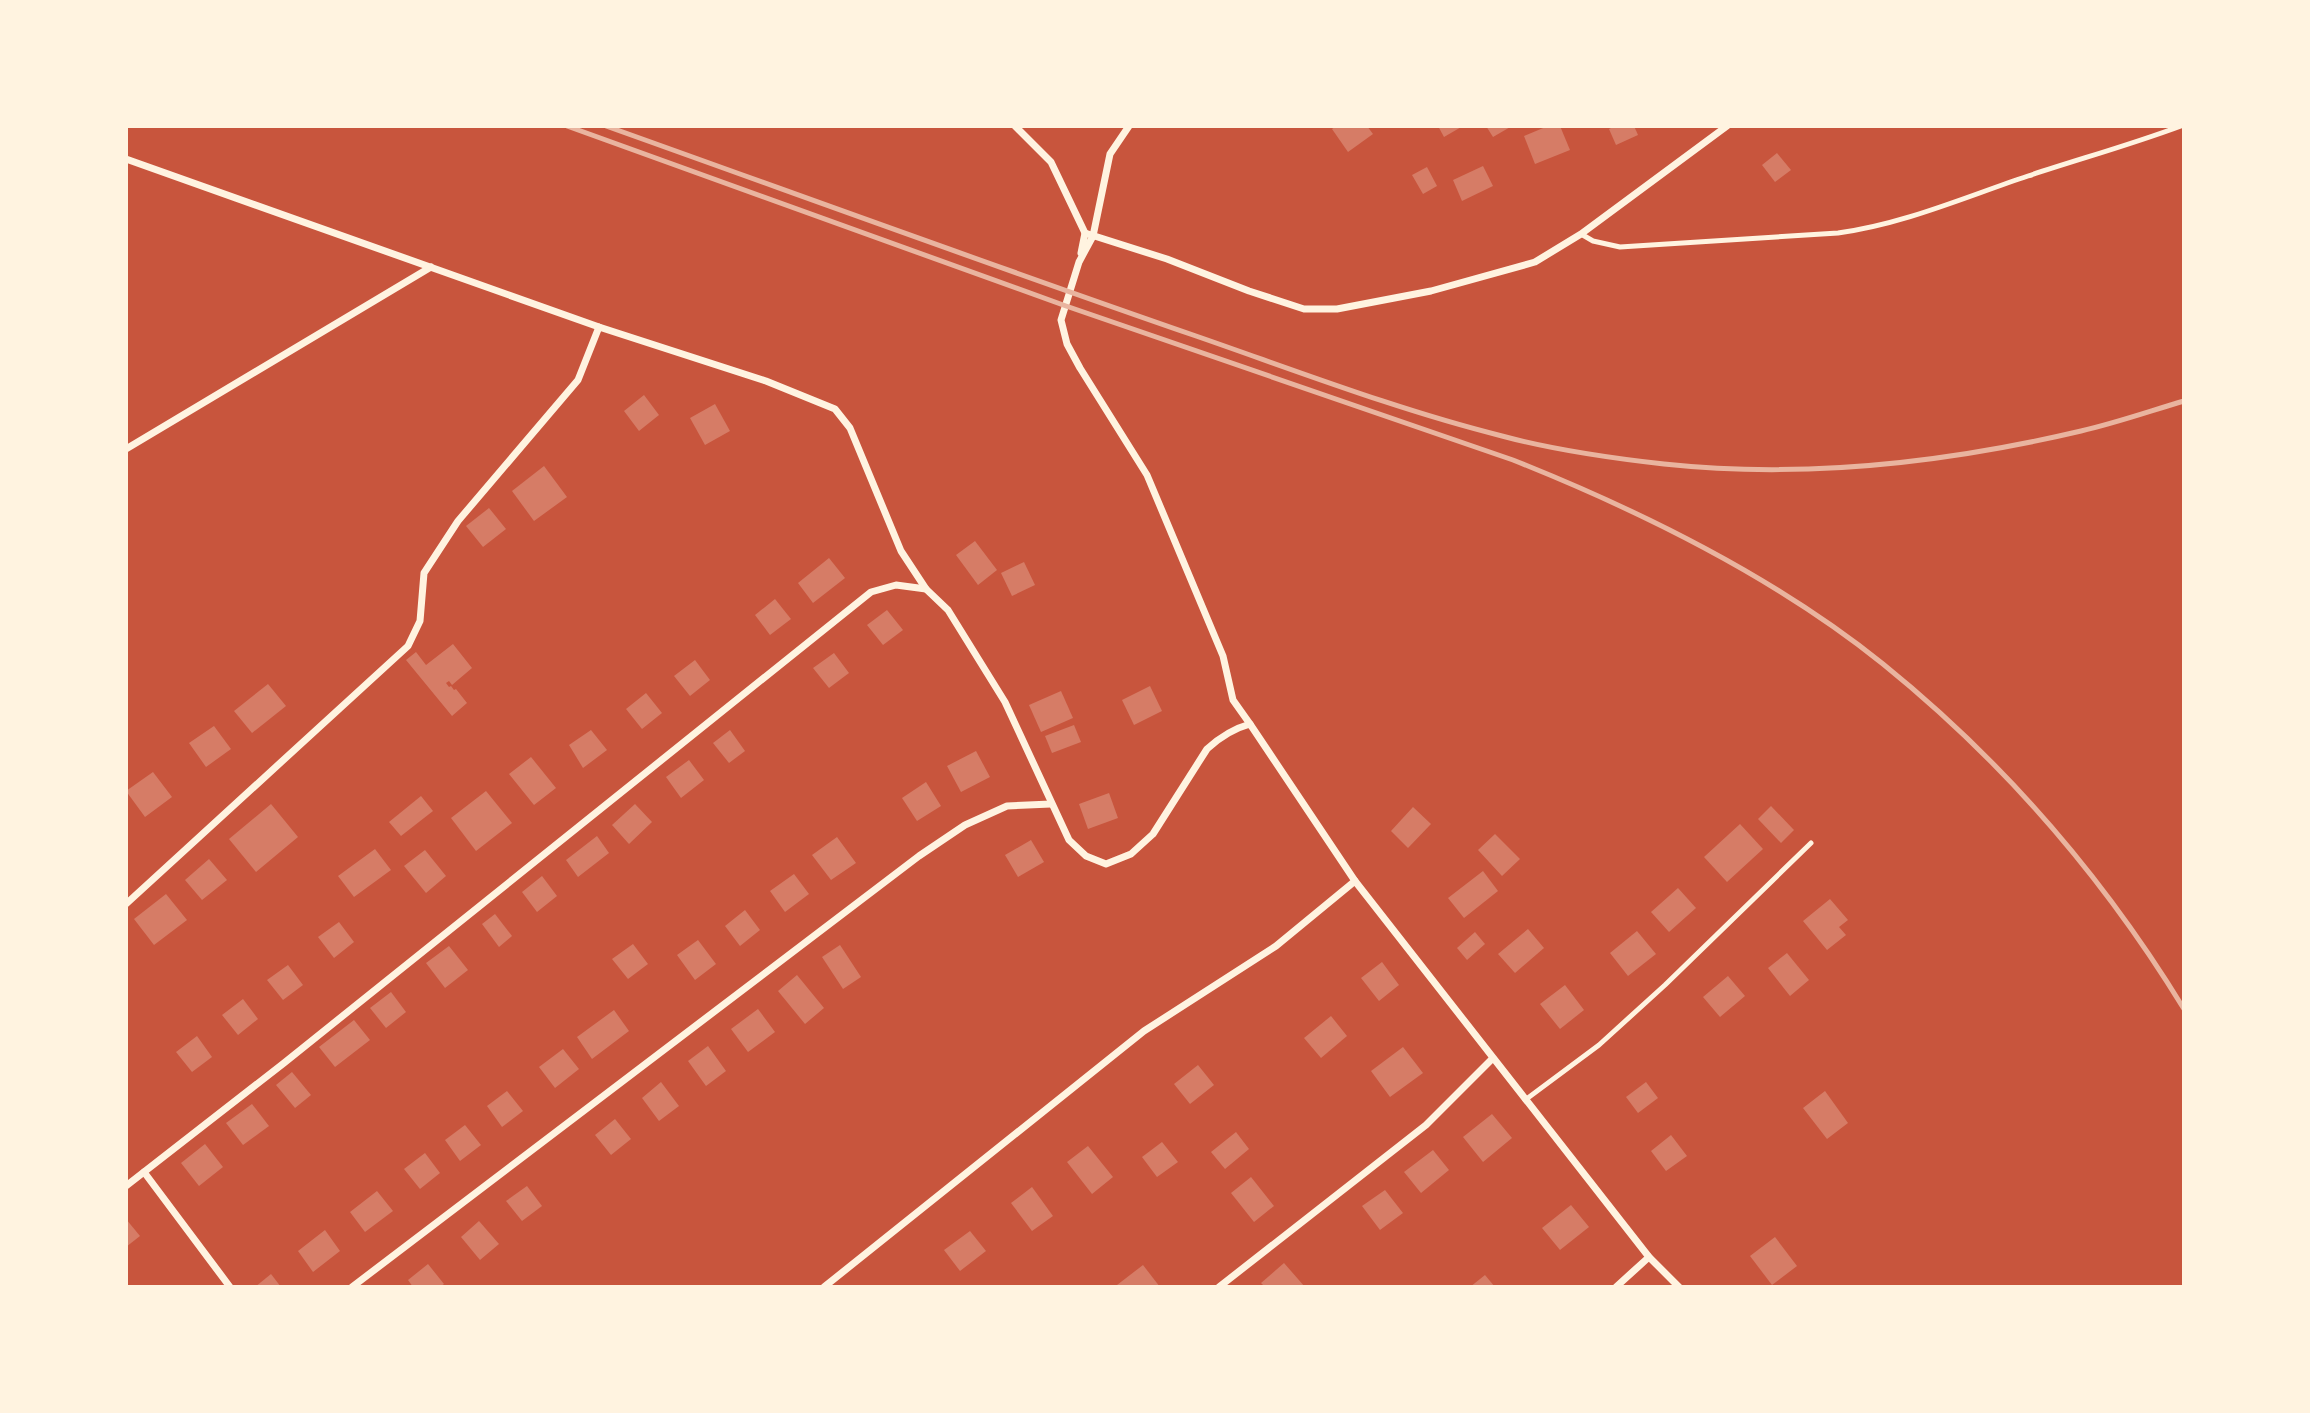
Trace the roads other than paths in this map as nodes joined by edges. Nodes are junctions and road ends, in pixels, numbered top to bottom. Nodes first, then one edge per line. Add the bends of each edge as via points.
1 (1015, 126) edge
2 (1129, 126) edge
3 (1727, 126) edge
4 (2181, 126) edge
5 (126, 159) edge
6 (1084, 233) junction
7 (1581, 234) junction
8 (1093, 236) junction
9 (1079, 261) junction
10 (430, 267) junction
11 (599, 327) junction
12 (126, 449) edge
13 (926, 589) junction
14 (1250, 724) junction
15 (1051, 804) junction
16 (1811, 843) dead end
17 (1355, 881) junction
18 (126, 904) edge
19 (1492, 1059) junction
20 (1525, 1100) junction
21 (144, 1172) junction
22 (126, 1186) edge
23 (1648, 1257) junction
24 (230, 1287) edge
25 (352, 1287) edge
26 (824, 1287) edge
27 (1219, 1287) edge
28 (1616, 1287) edge
29 (1679, 1287) edge

1 - 6 street via 1051,162
2 - 8 street via 1110,153
3 - 7 street
4 - 7 lane via 1863,229 1620,247
5 - 10 street
6 - 8 street
6 - 9 street
7 - 8 street via 1535,262 1512,270 1337,309 1304,309
8 - 9 street
9 - 14 street via 1060,320 1067,344 1146,475 1223,656 1233,700
10 - 11 street
10 - 12 street
11 - 13 street via 835,409 850,428 901,551
11 - 18 street via 578,380 458,521 424,573 420,621 408,646
13 - 15 street via 948,610 1005,702
13 - 21 street via 896,585 871,592
14 - 15 street via 1212,744 1153,834 1131,854 1106,864 1086,856 1069,840
14 - 17 street
15 - 25 street via 1007,806 965,825 919,856
16 - 20 lane via 1599,1045
17 - 19 street
17 - 26 street via 1276,946 1144,1031
19 - 20 street
19 - 27 street via 1426,1125
20 - 23 street
21 - 22 street
21 - 24 street
23 - 28 street
23 - 29 street

